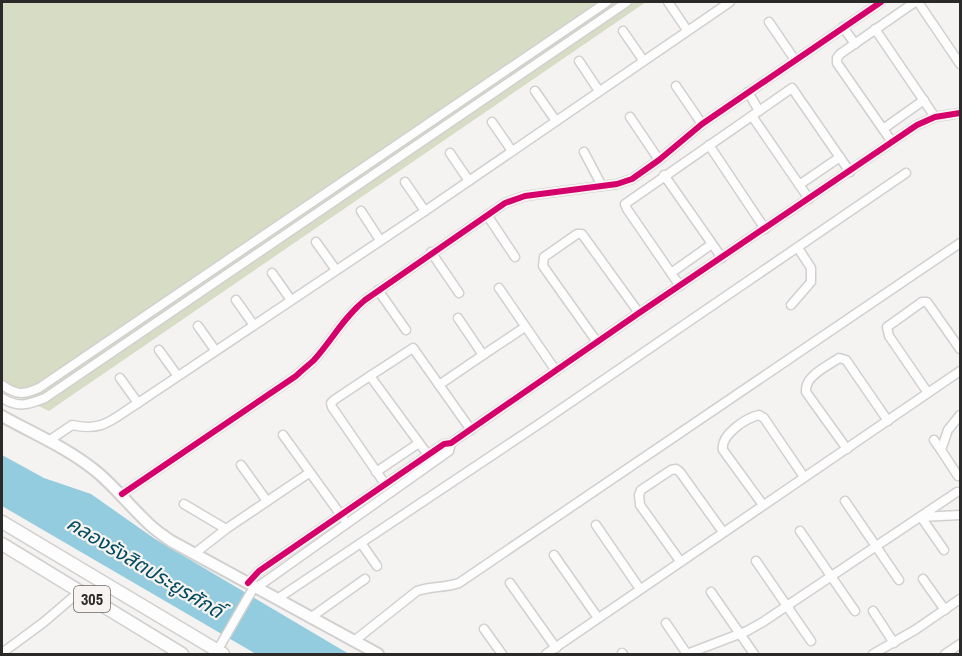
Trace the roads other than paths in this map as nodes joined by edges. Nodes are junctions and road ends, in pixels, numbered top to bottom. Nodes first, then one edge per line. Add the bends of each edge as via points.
1 (607, 2) edge
2 (627, 2) edge
3 (668, 2) edge
4 (730, 2) edge
5 (881, 2) edge
6 (917, 2) edge
7 (769, 22) dead end
8 (843, 27) junction
9 (875, 29) junction
10 (687, 30) junction
11 (623, 31) dead end
12 (855, 44) junction
13 (644, 60) junction
14 (795, 60) junction
15 (579, 61) dead end
16 (960, 64) edge
17 (512, 66) junction
18 (519, 76) junction
19 (676, 86) dead end
20 (535, 91) dead end
21 (600, 91) junction
22 (748, 92) junction
23 (924, 100) junction
24 (960, 112) edge
25 (755, 113) junction
26 (630, 117) dead end
27 (935, 117) junction
28 (556, 121) junction
29 (492, 122) dead end
30 (702, 124) junction
31 (883, 129) junction
32 (892, 142) junction
33 (709, 145) junction
34 (512, 151) junction
35 (584, 152) dead end
36 (450, 153) dead end
37 (840, 157) junction
38 (659, 160) junction
39 (850, 172) junction
40 (906, 173) dead end
41 (664, 175) junction
42 (469, 181) junction
43 (405, 182) dead end
44 (799, 185) junction
45 (602, 186) junction
46 (809, 200) junction
47 (361, 211) dead end
48 (425, 211) junction
49 (487, 215) junction
50 (765, 229) junction
51 (380, 240) junction
52 (316, 242) dead end
53 (960, 243) edge
54 (712, 244) junction
55 (798, 248) junction
56 (245, 249) junction
57 (431, 252) junction
58 (515, 257) dead end
59 (252, 258) junction
60 (722, 258) junction
61 (336, 270) junction
62 (273, 273) dead end
63 (671, 273) junction
64 (680, 286) junction
65 (499, 288) dead end
66 (378, 290) junction
67 (459, 293) dead end
68 (236, 300) dead end
69 (291, 300) junction
70 (791, 305) dead end
71 (639, 313) junction
72 (458, 318) dead end
73 (253, 324) junction
74 (198, 326) dead end
75 (525, 327) junction
76 (406, 330) dead end
77 (116, 336) junction
78 (597, 342) junction
79 (122, 345) junction
80 (960, 349) edge
81 (159, 350) dead end
82 (215, 350) junction
83 (483, 355) junction
84 (556, 371) junction
85 (960, 371) edge
86 (177, 375) junction
87 (370, 376) junction
88 (120, 378) dead end
89 (2, 385) edge
90 (439, 385) junction
91 (928, 393) junction
92 (2, 398) edge
93 (138, 403) junction
94 (960, 415) edge
95 (2, 416) edge
96 (888, 421) junction
97 (471, 430) junction
98 (283, 435) dead end
99 (50, 440) junction
100 (934, 440) dead end
101 (419, 443) junction
102 (451, 443) junction
103 (847, 448) junction
104 (941, 450) junction
105 (428, 455) junction
106 (241, 465) dead end
107 (376, 472) junction
108 (309, 473) junction
109 (959, 476) edge
110 (804, 477) junction
111 (385, 484) junction
112 (959, 493) edge
113 (122, 494) junction
114 (267, 501) junction
115 (845, 501) dead end
116 (184, 504) dead end
117 (763, 505) junction
118 (340, 514) junction
119 (960, 515) edge
120 (921, 517) junction
121 (2, 522) edge
122 (346, 523) junction
123 (596, 525) dead end
124 (226, 529) junction
125 (800, 531) dead end
126 (723, 532) junction
127 (361, 543) junction
128 (2, 544) edge
129 (877, 547) junction
130 (944, 550) dead end
131 (194, 554) junction
132 (554, 555) dead end
133 (680, 561) junction
134 (756, 561) dead end
135 (376, 566) dead end
136 (832, 577) junction
137 (365, 579) dead end
138 (923, 579) dead end
139 (900, 580) dead end
140 (510, 584) dead end
141 (252, 588) junction
142 (640, 589) junction
143 (79, 592) junction
144 (711, 592) dead end
145 (277, 599) junction
146 (960, 599) edge
147 (788, 607) junction
148 (945, 610) junction
149 (855, 611) dead end
150 (873, 611) dead end
151 (310, 618) junction
152 (598, 618) junction
153 (666, 623) dead end
154 (484, 629) dead end
155 (740, 634) junction
156 (354, 641) junction
157 (811, 641) dead end
158 (894, 642) junction
159 (960, 644) edge
160 (556, 648) junction
161 (220, 651) edge
162 (2, 653) edge
163 (182, 654) edge
164 (378, 654) edge
165 (502, 654) edge
166 (546, 654) edge
167 (687, 654) edge
168 (754, 654) edge
169 (873, 654) edge
170 (945, 654) edge

1 - 17 street
2 - 18 street
3 - 10 street
4 - 10 street
5 - 8 street
6 - 9 street
6 - 16 street
7 - 14 street
8 - 12 street
8 - 14 street
9 - 12 street
9 - 23 street
10 - 13 street
11 - 13 street
12 - 31 street via 840,54 837,63
13 - 21 street
14 - 22 street
15 - 21 street
17 - 18 street
17 - 56 street
18 - 59 street
19 - 30 street
20 - 28 street
21 - 28 street
22 - 25 street
22 - 30 street
23 - 27 street
23 - 31 street
24 - 27 street
25 - 33 street
25 - 37 street via 792,88
25 - 44 street
26 - 38 street
27 - 32 street
28 - 34 street
29 - 34 street
30 - 38 street
31 - 32 street
32 - 39 street
33 - 41 street
33 - 50 street
34 - 42 street
35 - 45 street
36 - 42 street
37 - 39 street
37 - 44 street
38 - 45 street via 632,179
39 - 46 street
40 - 55 street
41 - 54 street
41 - 63 street via 625,204
42 - 48 street
43 - 48 street
44 - 46 street
45 - 49 street via 525,196
46 - 50 street
47 - 51 street
48 - 51 street
49 - 57 street
49 - 58 street
50 - 60 street
51 - 61 street
52 - 61 street
53 - 156 street via 459,583 417,591
54 - 60 street
54 - 63 street
55 - 70 street via 811,268 811,282
55 - 127 street
56 - 59 street
56 - 77 street
57 - 66 street
57 - 67 street
59 - 79 street
60 - 64 street
61 - 69 street
62 - 69 street
63 - 64 street
64 - 71 street
65 - 75 street
66 - 76 street
66 - 113 street via 355,308 313,361 296,376
68 - 73 street
69 - 73 street
71 - 78 street
71 - 78 street via 582,234 577,234 544,257 543,266
72 - 83 street
73 - 82 street
74 - 82 street
75 - 83 street
75 - 84 street
77 - 79 street
77 - 89 street via 39,388 25,394
78 - 84 street
79 - 92 street via 45,398 26,406
80 - 91 street via 927,302 887,327 889,336
81 - 86 street
82 - 86 street
83 - 90 street
84 - 97 street
85 - 91 street
86 - 93 street
87 - 90 street via 413,348
87 - 101 street
87 - 107 street via 331,404
88 - 93 street
90 - 97 street
91 - 96 street
93 - 99 street via 99,427 72,425
94 - 104 street via 948,430
95 - 99 street
96 - 103 street
96 - 103 street via 846,360 839,358 805,387
97 - 102 street
98 - 108 street
99 - 113 street via 97,471
100 - 104 street
101 - 105 street
101 - 107 street
102 - 105 street
102 - 122 street via 448,451
103 - 110 street
104 - 109 street
105 - 111 street
106 - 114 street
107 - 111 street
108 - 114 street
108 - 118 street
109 - 112 street via 954,482
110 - 117 street
110 - 117 street via 764,418 753,417 725,437 722,444
111 - 118 street
112 - 120 street
113 - 131 street via 158,532
114 - 124 street
115 - 129 street
116 - 124 street
117 - 126 street
118 - 122 street
118 - 141 street via 259,571
119 - 120 street
120 - 129 street
120 - 130 street
121 - 161 main road, 305
122 - 141 street
123 - 142 street
124 - 131 street
125 - 136 street
126 - 133 street
126 - 133 street via 676,469 641,490 640,505
127 - 135 street
127 - 145 street
128 - 143 main road, 305
129 - 136 street
129 - 139 street
131 - 141 street
132 - 152 street
133 - 142 street
134 - 147 street
136 - 147 street
136 - 149 street
137 - 151 street
138 - 148 street
140 - 160 street
141 - 145 street
141 - 161 street
142 - 152 street
143 - 162 street
143 - 163 main road, 305
144 - 155 street
145 - 151 street
146 - 148 street
147 - 155 street
147 - 157 street
148 - 158 street
150 - 158 street
151 - 156 street
152 - 160 street
153 - 167 street
154 - 165 street
155 - 167 street
155 - 168 street
156 - 164 street
158 - 169 street
159 - 170 street
160 - 166 street

